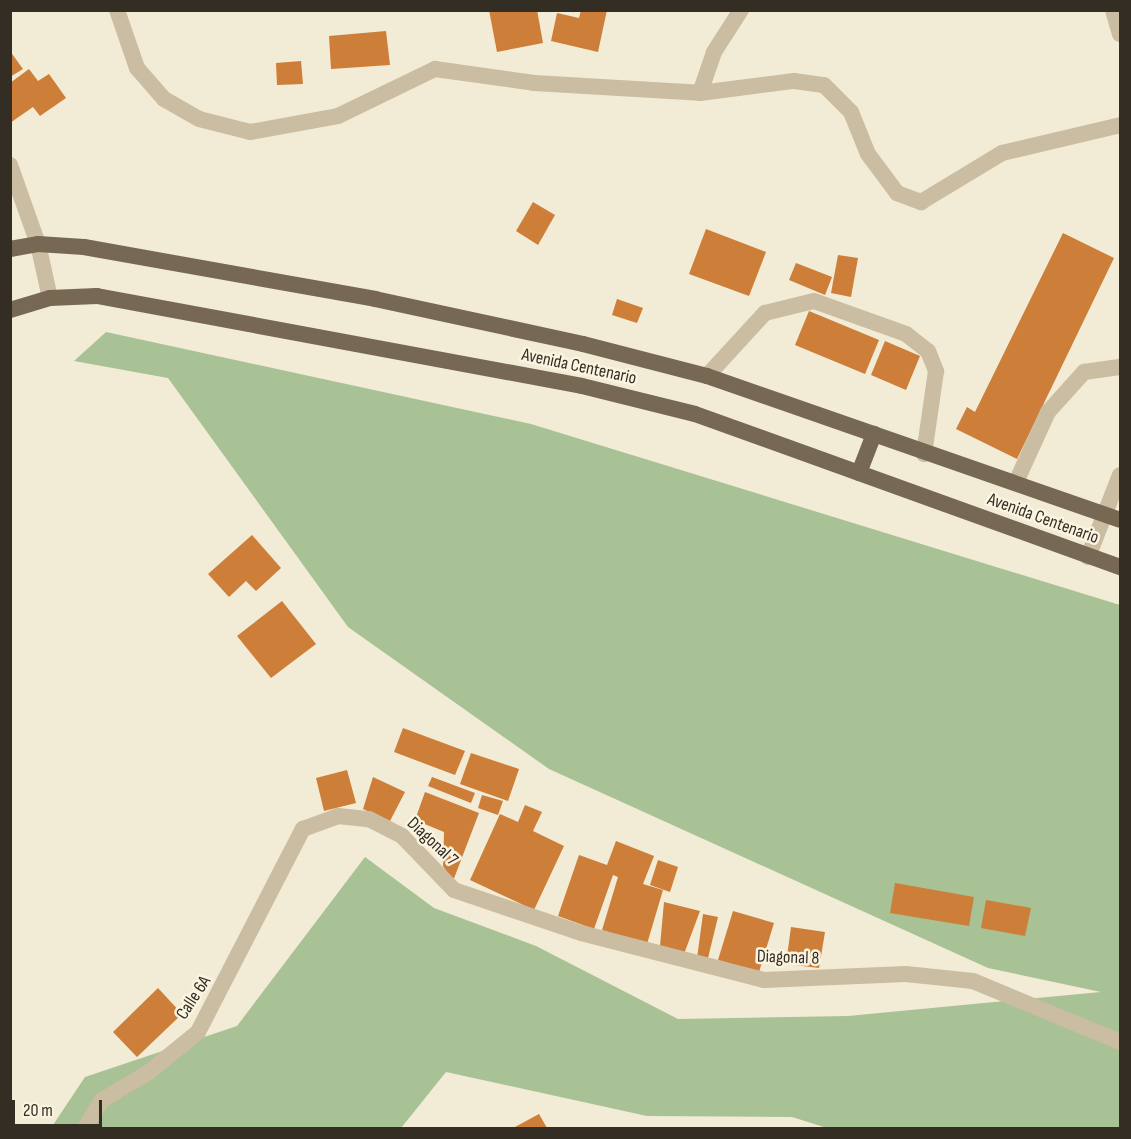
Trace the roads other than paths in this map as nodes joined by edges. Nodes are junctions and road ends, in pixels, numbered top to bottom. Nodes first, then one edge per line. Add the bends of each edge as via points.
1 (117, 10) edge
2 (741, 10) edge
3 (1113, 10) edge
4 (1120, 34) edge
5 (700, 93) junction
6 (1120, 124) edge
7 (10, 165) edge
8 (38, 243) junction
9 (10, 249) edge
10 (50, 298) junction
11 (10, 310) edge
12 (1120, 367) edge
13 (707, 376) junction
14 (874, 434) junction
15 (924, 454) junction
16 (859, 473) junction
17 (1120, 475) edge
18 (1017, 480) junction
19 (1102, 514) junction
20 (1120, 520) edge
21 (1088, 557) junction
22 (1120, 567) edge
23 (271, 882) joint
24 (454, 890) joint
25 (1120, 1042) edge
26 (85, 1128) edge

1 - 5 street via 137,68 164,99 199,119 250,132 338,116 435,69 534,83
2 - 5 street via 714,52
3 - 4 street
5 - 6 street via 794,81 824,85 851,112 868,154 897,194 921,202 1002,153
7 - 8 street
8 - 9 main road, Avenida Centenario
8 - 10 street
8 - 13 main road, Avenida Centenario via 375,299
10 - 11 main road, Avenida Centenario
10 - 16 main road, Avenida Centenario via 97,296 582,386 695,414
12 - 18 street via 1084,372 1048,412
13 - 14 main road, Avenida Centenario
13 - 15 street via 765,313 814,301 906,334 928,351 936,371
14 - 15 main road, Avenida Centenario
14 - 16 main road
15 - 18 main road, Avenida Centenario
16 - 21 main road, Avenida Centenario
17 - 19 street
18 - 19 main road, Avenida Centenario
19 - 20 main road, Avenida Centenario
19 - 21 street
21 - 22 main road, Avenida Centenario
23 - 24 street, Diagonal 7 via 303,829 338,816 369,819 402,836
23 - 26 street, Calle 6A via 227,984 198,1032 149,1072 102,1100
24 - 25 street, Diagonal 8 via 581,933 764,980 906,974 973,981

